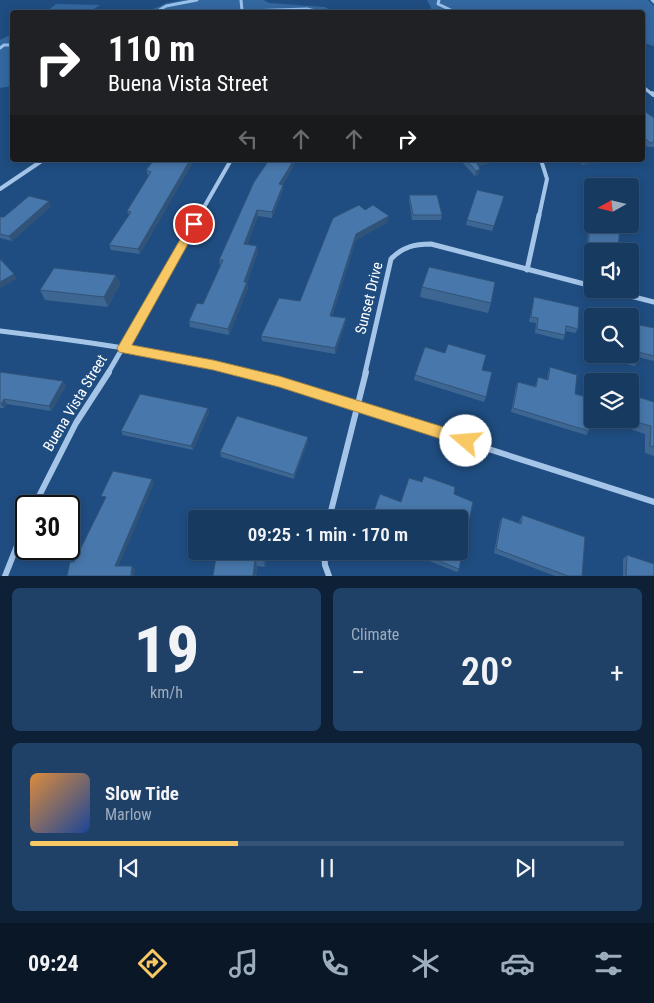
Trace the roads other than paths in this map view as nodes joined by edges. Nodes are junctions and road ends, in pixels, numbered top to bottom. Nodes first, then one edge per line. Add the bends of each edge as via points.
1 (40, 162) edge
2 (230, 162) edge
3 (543, 162) edge
4 (0, 189) edge
5 (527, 270) junction
6 (584, 284) edge
7 (638, 298) edge
8 (654, 302) edge
9 (0, 331) edge
10 (124, 348) junction
11 (358, 406) junction
12 (39, 495) edge
13 (654, 502) edge
14 (331, 510) edge
15 (15, 552) edge
16 (325, 560) edge
17 (6, 576) edge
18 (329, 576) edge

1 - 4 street
2 - 10 street, Buena Vista Street
3 - 5 street via 547,179
5 - 6 street, Sunset Drive
5 - 11 street, Sunset Drive via 431,244 418,244 398,251 391,259
7 - 8 street
9 - 10 street
10 - 11 street via 213,365
10 - 12 street, Buena Vista Street via 76,424
11 - 13 street
11 - 14 street, Sunset Drive
15 - 17 street
16 - 18 street

